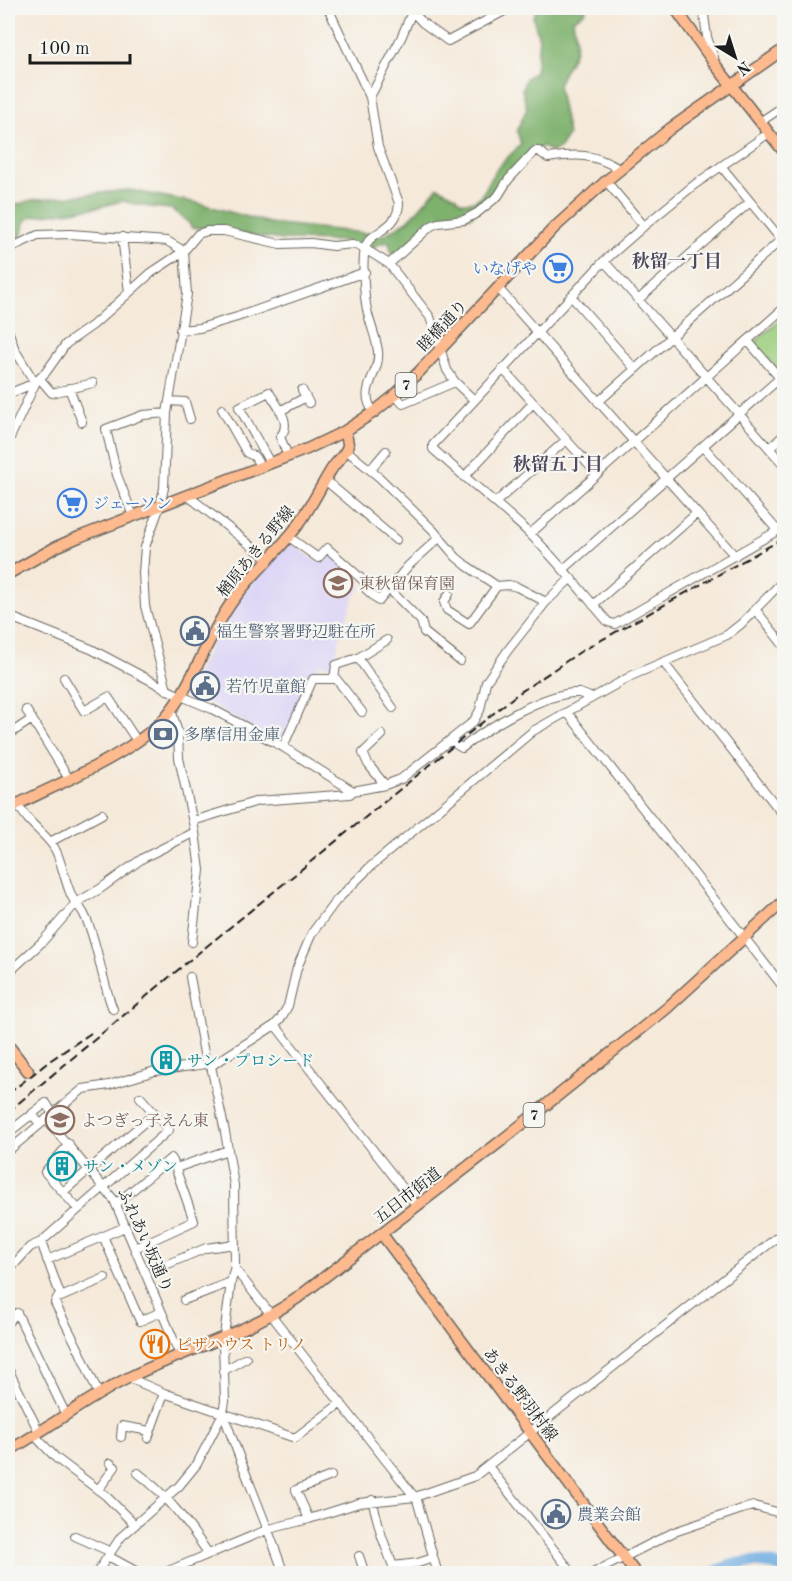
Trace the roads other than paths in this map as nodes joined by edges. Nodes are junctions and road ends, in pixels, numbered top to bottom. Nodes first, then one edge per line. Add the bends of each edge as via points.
1 (12, 8) edge
2 (328, 8) edge
3 (510, 8) edge
4 (675, 8) edge
5 (703, 8) edge
6 (8, 10) edge
7 (410, 10) edge
8 (784, 49) edge
9 (717, 67) junction
10 (731, 85) junction
11 (370, 97) junction
12 (784, 106) edge
13 (760, 122) junction
14 (769, 133) junction
15 (784, 152) edge
16 (721, 166) junction
17 (619, 169) junction
18 (606, 180) junction
19 (750, 202) junction
20 (644, 226) junction
21 (122, 237) junction
22 (783, 241) edge
23 (8, 249) edge
24 (364, 249) junction
25 (184, 251) junction
26 (604, 261) junction
27 (389, 264) junction
28 (365, 272) junction
29 (498, 288) junction
30 (129, 292) junction
31 (571, 296) junction
32 (638, 300) junction
33 (784, 308) edge
34 (8, 330) edge
35 (180, 330) junction
36 (537, 333) junction
37 (671, 337) junction
38 (748, 341) junction
39 (440, 350) junction
40 (503, 369) junction
41 (635, 369) junction
42 (706, 377) junction
43 (37, 381) junction
44 (782, 381) edge
45 (455, 382) junction
46 (93, 383) dead end
47 (69, 388) junction
48 (8, 394) edge
49 (395, 396) junction
50 (305, 397) dead end
51 (474, 400) junction
52 (169, 401) junction
53 (598, 402) junction
54 (533, 403) junction
55 (222, 410) dead end
56 (280, 411) junction
57 (374, 412) junction
58 (167, 413) junction
59 (739, 414) junction
60 (190, 419) dead end
61 (82, 422) dead end
62 (345, 432) junction
63 (784, 435) edge
64 (566, 440) junction
65 (8, 442) edge
66 (634, 442) junction
67 (703, 446) junction
68 (770, 448) junction
69 (346, 450) junction
70 (386, 451) dead end
71 (288, 456) junction
72 (266, 465) junction
73 (784, 465) edge
74 (370, 470) junction
75 (597, 474) junction
76 (464, 477) junction
77 (666, 479) junction
78 (325, 480) junction
79 (187, 495) junction
80 (496, 502) junction
81 (160, 506) junction
82 (698, 513) junction
83 (133, 516) junction
84 (781, 529) edge
85 (530, 534) junction
86 (289, 537) junction
87 (440, 537) junction
88 (396, 540) dead end
89 (735, 556) junction
90 (269, 560) junction
91 (564, 569) junction
92 (8, 574) edge
93 (571, 578) junction
94 (784, 580) edge
95 (497, 586) junction
96 (389, 589) junction
97 (449, 594) dead end
98 (546, 602) junction
99 (593, 605) junction
100 (756, 609) junction
101 (8, 616) edge
102 (387, 640) dead end
103 (784, 646) edge
104 (358, 658) junction
105 (460, 661) dead end
106 (663, 662) junction
107 (334, 676) junction
108 (64, 678) dead end
109 (167, 690) junction
110 (180, 695) junction
111 (592, 698) junction
112 (393, 708) dead end
113 (171, 709) junction
114 (26, 710) dead end
115 (362, 712) dead end
116 (567, 712) junction
117 (32, 719) junction
118 (8, 735) edge
119 (382, 735) dead end
120 (137, 741) junction
121 (450, 741) junction
122 (283, 747) junction
123 (69, 778) junction
124 (385, 785) junction
125 (353, 791) junction
126 (8, 795) edge
127 (12, 806) edge
128 (102, 814) dead end
129 (784, 816) edge
130 (193, 820) junction
131 (195, 832) junction
132 (50, 842) junction
133 (784, 901) edge
134 (76, 903) junction
135 (745, 938) junction
136 (192, 942) dead end
137 (8, 973) edge
138 (190, 977) dead end
139 (784, 988) edge
140 (113, 1009) dead end
141 (275, 1025) junction
142 (8, 1045) edge
143 (209, 1065) junction
144 (28, 1071) dead end
145 (140, 1098) dead end
146 (155, 1113) junction
147 (33, 1116) junction
148 (47, 1119) junction
149 (8, 1133) edge
150 (69, 1144) junction
151 (228, 1150) junction
152 (8, 1151) edge
153 (176, 1168) junction
154 (90, 1169) junction
155 (104, 1186) junction
156 (63, 1192) junction
157 (116, 1204) junction
158 (417, 1206) junction
159 (78, 1209) junction
160 (125, 1227) junction
161 (784, 1232) edge
162 (381, 1233) junction
163 (103, 1236) junction
164 (41, 1242) junction
165 (235, 1244) junction
166 (135, 1248) junction
167 (47, 1260) junction
168 (168, 1264) dead end
169 (235, 1269) junction
170 (8, 1271) edge
171 (105, 1278) dead end
172 (231, 1282) junction
173 (62, 1297) junction
174 (184, 1300) dead end
175 (161, 1312) junction
176 (272, 1315) junction
177 (8, 1322) edge
178 (224, 1337) junction
179 (180, 1355) junction
180 (246, 1358) dead end
181 (8, 1369) edge
182 (224, 1371) junction
183 (129, 1378) junction
184 (164, 1393) junction
185 (99, 1395) junction
186 (342, 1403) junction
187 (223, 1413) junction
188 (66, 1415) junction
189 (531, 1432) junction
190 (37, 1434) junction
191 (121, 1437) dead end
192 (8, 1451) edge
193 (110, 1464) dead end
194 (489, 1466) junction
195 (138, 1473) dead end
196 (331, 1476) dead end
197 (98, 1490) junction
198 (165, 1497) junction
199 (415, 1497) junction
200 (372, 1500) junction
201 (784, 1514) edge
202 (309, 1519) junction
203 (135, 1525) junction
204 (269, 1529) junction
205 (75, 1536) dead end
206 (208, 1553) junction
207 (110, 1554) junction
208 (359, 1556) dead end
209 (624, 1557) junction
210 (434, 1558) junction
211 (634, 1571) edge
212 (96, 1574) edge
213 (141, 1574) edge
214 (160, 1574) edge
215 (284, 1574) edge
216 (364, 1574) edge
217 (438, 1574) edge
218 (573, 1574) edge
219 (591, 1574) edge

1 - 6 street
2 - 11 street
3 - 7 street via 447,41
4 - 9 main road
5 - 9 street
7 - 11 street via 401,38
8 - 10 main road, 睦橋通り / 7
9 - 10 main road
10 - 13 main road
10 - 17 main road, 睦橋通り / 7
11 - 24 street via 378,147 399,203 399,213
12 - 13 street
13 - 14 main road
14 - 15 main road
14 - 16 street
16 - 19 street
16 - 20 street
17 - 18 main road, 睦橋通り / 7
17 - 27 street via 580,154 548,158 535,151 485,207 464,220 431,226
18 - 20 street
18 - 29 main road, 睦橋通り / 7
19 - 22 street
19 - 32 street
20 - 26 street
21 - 23 street via 44,234
21 - 25 street via 167,241
21 - 30 street
22 - 37 street
24 - 25 street via 353,244 280,244 207,231 198,234
24 - 27 street
24 - 28 street
25 - 30 street
25 - 35 street via 187,294
26 - 31 street
26 - 32 street
27 - 39 street via 430,317
28 - 35 street via 237,317
28 - 57 street via 367,308 378,352 367,390
29 - 36 street
29 - 39 main road, 睦橋通り / 7
30 - 43 street via 61,350
31 - 36 street
31 - 41 street
32 - 37 street
33 - 38 street
34 - 43 street via 18,356
35 - 52 street
36 - 40 street
36 - 53 street
37 - 41 street
37 - 42 street
38 - 42 street
38 - 44 street
39 - 45 street
39 - 49 main road, 睦橋通り / 7
40 - 51 street
40 - 54 street
41 - 53 street
42 - 59 street
42 - 66 street
43 - 47 street via 52,393
43 - 48 street
43 - 65 street
44 - 59 street
45 - 49 street via 402,404
45 - 51 street
46 - 47 street
47 - 61 street
49 - 57 main road, 睦橋通り / 7
50 - 56 street
51 - 76 street via 432,445
52 - 58 street
52 - 60 street via 185,402
53 - 66 street
54 - 64 street
54 - 76 street
55 - 72 street via 247,453
56 - 71 street via 286,423 280,437
56 - 72 street via 269,392 239,407
57 - 62 main road, 睦橋通り / 7
58 - 81 street
58 - 83 street via 143,415 106,429 117,475
59 - 67 street
59 - 68 street
62 - 69 main road
62 - 71 main road, 睦橋通り / 7
63 - 68 street
64 - 75 street
64 - 80 street
66 - 75 street
66 - 77 street
67 - 77 street
67 - 84 street
68 - 73 street
69 - 74 street
69 - 78 main road, 楢原あきる野線
70 - 74 street
71 - 72 main road, 睦橋通り / 7
72 - 79 main road, 睦橋通り / 7
74 - 87 street
75 - 85 street
76 - 80 street
77 - 82 street
77 - 91 street
78 - 86 main road, 楢原あきる野線
78 - 88 street
79 - 81 main road, 睦橋通り / 7
79 - 90 street
80 - 85 street
81 - 83 main road, 睦橋通り / 7
81 - 109 street via 145,547 143,591
82 - 89 street
82 - 99 street
83 - 92 main road, 睦橋通り / 7 via 56,547
84 - 89 street
85 - 91 street
86 - 90 main road, 楢原あきる野線
86 - 96 street via 318,558 327,548 365,582 366,589 379,601
87 - 95 street via 456,557
87 - 96 street
89 - 99 street via 615,624 608,622
90 - 110 main road, 楢原あきる野線 via 240,590 218,622
91 - 93 street
93 - 98 street
93 - 99 street
94 - 100 street
95 - 97 street via 469,624 447,610 444,602
95 - 98 street via 509,585
96 - 105 street via 421,621 424,632
98 - 121 street via 486,682 473,722
100 - 103 street
100 - 106 street via 727,635
101 - 109 street via 91,649
102 - 104 street
104 - 107 street via 336,665
104 - 112 street
106 - 111 street
106 - 129 street
107 - 115 street
107 - 122 street via 313,679
108 - 120 street via 84,711 108,697
109 - 110 street
110 - 113 main road, 楢原あきる野線
110 - 122 street
111 - 116 street
111 - 121 street via 580,693 564,695 485,729 462,748
113 - 120 main road, 楢原あきる野線
113 - 130 street
114 - 117 street
116 - 135 street
116 - 141 street via 533,731 370,867 335,902 312,933 297,968 288,1006
117 - 118 street
117 - 123 street
119 - 124 street via 363,753
120 - 123 main road, 楢原あきる野線
121 - 124 street via 400,779
122 - 125 street
123 - 127 main road, 楢原あきる野線
124 - 125 street
125 - 130 street via 258,801
126 - 127 street
127 - 132 street
128 - 132 street
130 - 131 street
131 - 134 street via 143,858
131 - 136 street via 200,870
132 - 134 street
133 - 135 main road, 五日市街道 / 7
134 - 137 street
134 - 140 street via 91,928
135 - 139 street
135 - 158 main road, 五日市街道 / 7 via 657,1016
138 - 143 street
141 - 143 street
141 - 158 street
142 - 144 main road
143 - 148 street via 163,1069 89,1087
143 - 151 street
145 - 146 street
146 - 154 street
146 - 155 street via 169,1130
147 - 148 street, ふれあい坂通り
147 - 148 street via 46,1103
147 - 149 street
148 - 150 street, ふれあい坂通り
148 - 152 street
150 - 154 street, ふれあい坂通り
150 - 156 street via 45,1172
151 - 153 street
151 - 165 street via 233,1172
153 - 157 street via 171,1158
153 - 166 street via 194,1221
154 - 155 street, ふれあい坂通り
154 - 156 street
155 - 157 street, ふれあい坂通り
155 - 159 street
156 - 159 street
157 - 160 street, ふれあい坂通り
158 - 162 main road, 五日市街道 / 7
159 - 164 street
160 - 163 street
160 - 166 street, ふれあい坂通り
161 - 189 street
162 - 176 main road, 五日市街道 / 7
162 - 189 main road, あきる野羽村線
163 - 167 street
163 - 175 street via 140,1321
164 - 167 street
164 - 170 street via 30,1247
165 - 168 street via 206,1248
165 - 169 street
166 - 175 street, ふれあい坂通り
167 - 173 street
169 - 172 street
169 - 176 street
171 - 173 street
172 - 174 street
172 - 178 street
173 - 185 street via 55,1303
175 - 179 street, ふれあい坂通り
176 - 178 main road, 五日市街道 / 7
176 - 186 street
177 - 188 street via 17,1313
178 - 179 main road, 五日市街道 / 7
178 - 182 street
179 - 183 main road, 五日市街道 / 7
180 - 182 street
181 - 190 street
182 - 187 street
183 - 184 street
183 - 185 main road, 五日市街道 / 7
184 - 187 street
184 - 191 street via 149,1434 122,1426
185 - 188 main road, 五日市街道 / 7
186 - 187 street via 295,1438
186 - 199 street
187 - 198 street via 197,1464
187 - 204 street
188 - 190 main road, 五日市街道 / 7
189 - 194 street
189 - 209 main road, あきる野羽村線
190 - 192 main road, 五日市街道 / 7
190 - 197 street via 62,1462
193 - 197 street via 115,1467
194 - 199 street via 475,1476
194 - 218 street
195 - 198 street
196 - 202 street via 296,1490
197 - 203 street
198 - 203 street
198 - 206 street via 182,1514
199 - 200 street
199 - 210 street
200 - 202 street
200 - 210 street via 393,1566
201 - 209 street via 751,1506 674,1532
202 - 204 street
203 - 207 street
204 - 206 street
204 - 215 street
205 - 207 street
206 - 214 street
207 - 212 street
207 - 213 street
208 - 216 street
209 - 211 main road, あきる野羽村線
209 - 219 street
210 - 217 street

